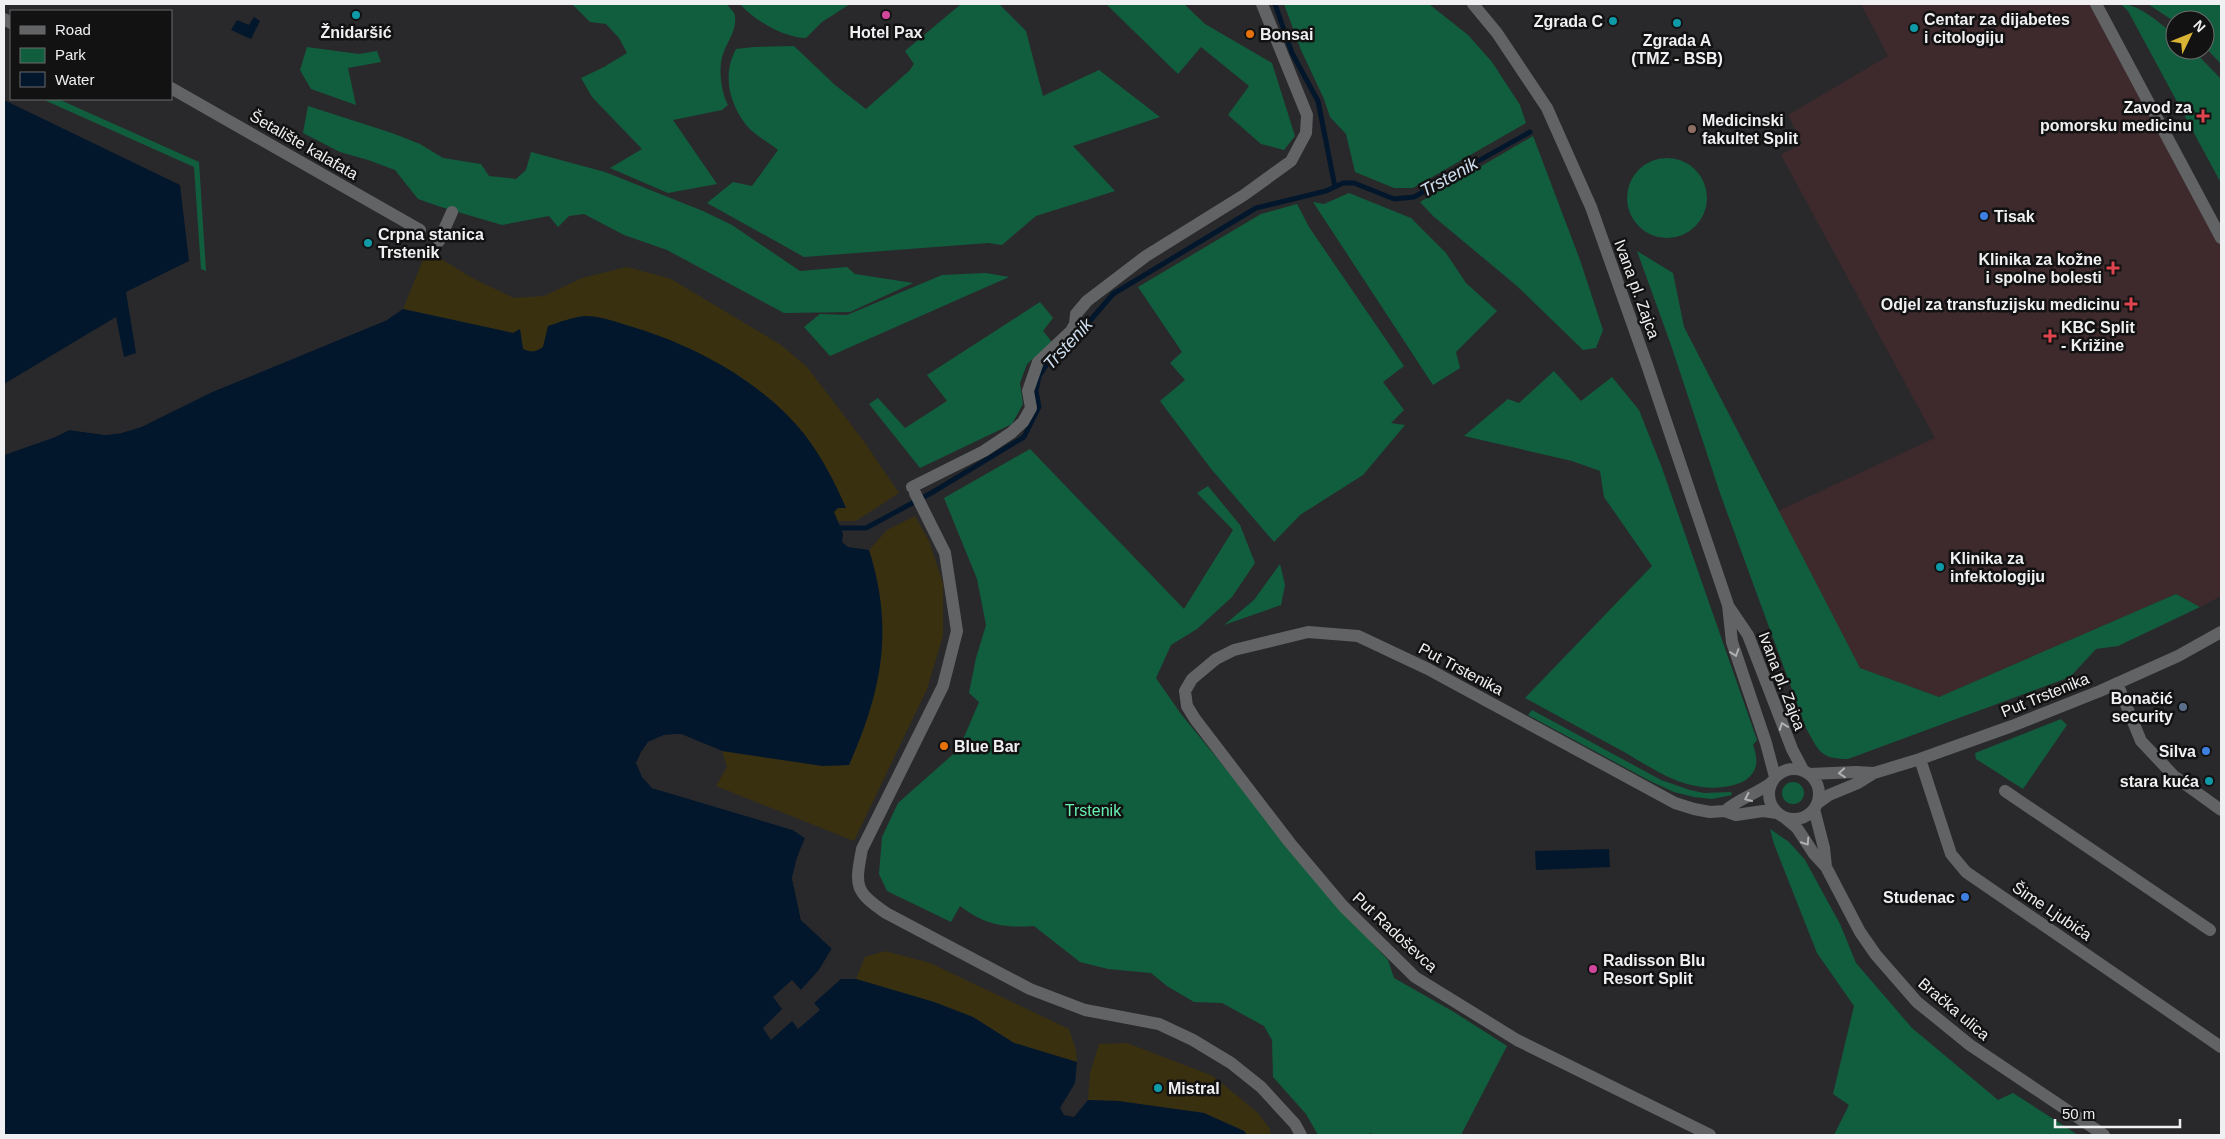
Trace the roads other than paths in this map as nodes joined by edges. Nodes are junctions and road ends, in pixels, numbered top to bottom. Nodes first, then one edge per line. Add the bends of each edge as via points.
1 (1262, 4) edge
2 (1473, 4) edge
3 (2096, 4) edge
4 (172, 89) edge
5 (452, 212) dead end
6 (420, 230) dead end
7 (2221, 238) edge
8 (439, 241) dead end
9 (1728, 605) junction
10 (2221, 632) edge
11 (2117, 683) junction
12 (1184, 695) joint
13 (1920, 759) junction
14 (1806, 772) junction
15 (1874, 773) junction
16 (1773, 780) junction
17 (2005, 791) dead end
18 (1816, 806) junction
19 (2221, 810) edge
20 (1725, 811) junction
21 (1781, 815) junction
22 (1826, 867) junction
23 (2210, 930) dead end
24 (2221, 1047) edge
25 (1301, 1135) edge
26 (1710, 1135) edge
27 (2104, 1135) edge

1 - 25 street via 1307,114 1306,133 1291,160 1244,195 1106,285 1076,314 1071,331 1038,362 1028,391 1031,408 1023,422 984,451 913,490 944,553 957,630 943,686 862,849 856,877 864,898 886,913 1030,989 1085,1010 1159,1024 1193,1040 1231,1063 1261,1088 1295,1124
2 - 9 street, Ivana pl. Zajca via 1497,32 1547,108 1591,207
3 - 7 street
4 - 6 street, Šetalište kalafata
5 - 8 street
14 -> 9 street, Ivana pl. Zajca via 1792,750 1748,635
9 -> 16 street, Ivana pl. Zajca via 1732,642 1766,743
10 - 11 street, Put Trstenika via 2178,656
11 - 13 street, Put Trstenika
11 - 19 street via 2141,741 2174,776
12 - 20 street, Put Trstenika via 1192,679 1216,659 1234,650 1308,632 1358,636 1428,669 1668,800 1694,809
12 - 26 street, Put Radoševca via 1195,719 1290,843 1343,906 1415,977 1517,1040
13 - 15 street, Put Trstenika
13 - 24 street, Šime Ljubića via 1951,854 1966,872
15 -> 14 street, Put Trstenika
14 - 16 street via 1788,769
14 - 18 street via 1818,787
15 - 18 street, Put Trstenika via 1829,795
16 -> 20 street via 1758,793 1732,804
16 - 21 street via 1769,798
17 - 23 street
18 - 21 street via 1802,818 1793,820
18 - 22 street, Bračka ulica
20 - 21 street, Put Trstenika via 1736,815 1763,811
21 -> 22 street, Bračka ulica via 1797,828
22 - 27 street, Bračka ulica via 1860,932 1917,1002 1970,1046

